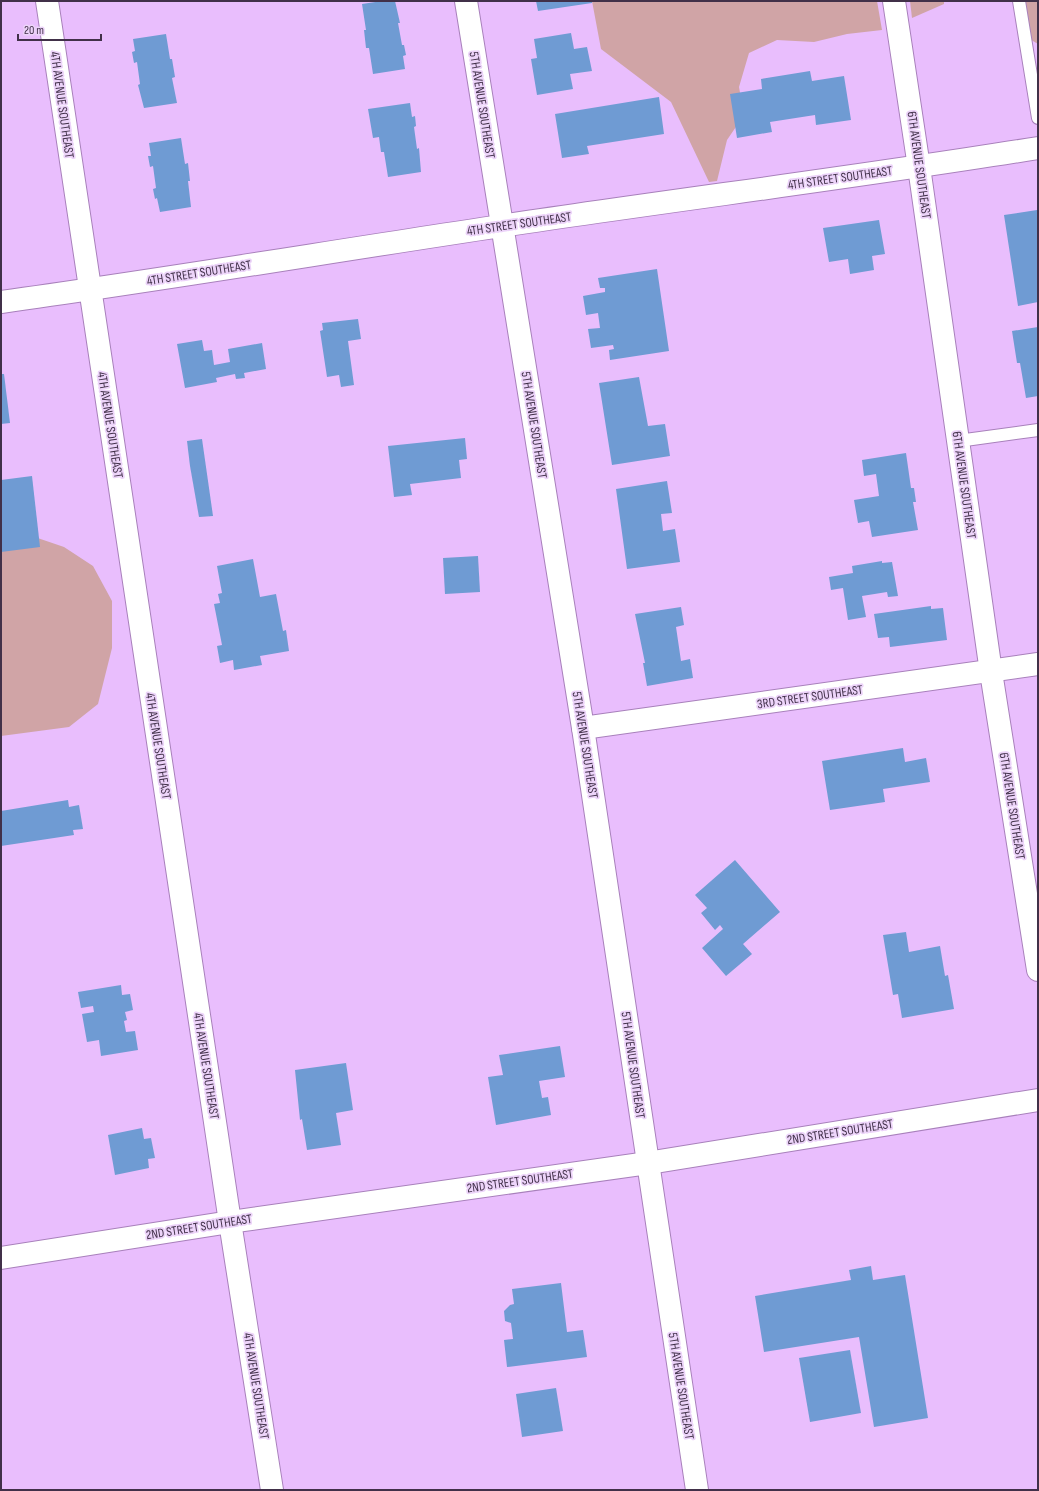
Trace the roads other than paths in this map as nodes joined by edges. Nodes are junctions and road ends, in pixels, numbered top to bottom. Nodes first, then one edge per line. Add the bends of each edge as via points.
1 (47, 1) edge
2 (466, 1) edge
3 (894, 1) edge
4 (1019, 1) edge
5 (1038, 118) edge
6 (1038, 148) edge
7 (919, 167) junction
8 (501, 226) junction
9 (90, 290) junction
10 (1, 302) edge
11 (1038, 430) edge
12 (958, 441) junction
13 (1038, 664) edge
14 (991, 672) junction
15 (583, 728) junction
16 (1038, 970) edge
17 (1038, 1100) edge
18 (648, 1163) junction
19 (230, 1222) junction
20 (1, 1258) edge
21 (272, 1490) edge
22 (697, 1490) edge

1 - 9 street, 4TH AVENUE SOUTHEAST
2 - 8 street, 5TH AVENUE SOUTHEAST
3 - 7 street, 6TH AVENUE SOUTHEAST
4 - 5 lane
6 - 7 street, 4TH STREET SOUTHEAST
7 - 8 street, 4TH STREET SOUTHEAST
7 - 12 street, 6TH AVENUE SOUTHEAST
8 - 9 street, 4TH STREET SOUTHEAST
8 - 15 street, 5TH AVENUE SOUTHEAST
9 - 10 street, 4TH STREET SOUTHEAST
9 - 19 street, 4TH AVENUE SOUTHEAST
11 - 12 lane
12 - 14 street, 6TH AVENUE SOUTHEAST
13 - 14 street, 3RD STREET SOUTHEAST
14 - 15 street, 3RD STREET SOUTHEAST
14 - 16 street, 6TH AVENUE SOUTHEAST
15 - 18 street, 5TH AVENUE SOUTHEAST
17 - 18 street, 2ND STREET SOUTHEAST
18 - 19 street, 2ND STREET SOUTHEAST
18 - 22 street, 5TH AVENUE SOUTHEAST
19 - 20 street, 2ND STREET SOUTHEAST
19 - 21 street, 4TH AVENUE SOUTHEAST

